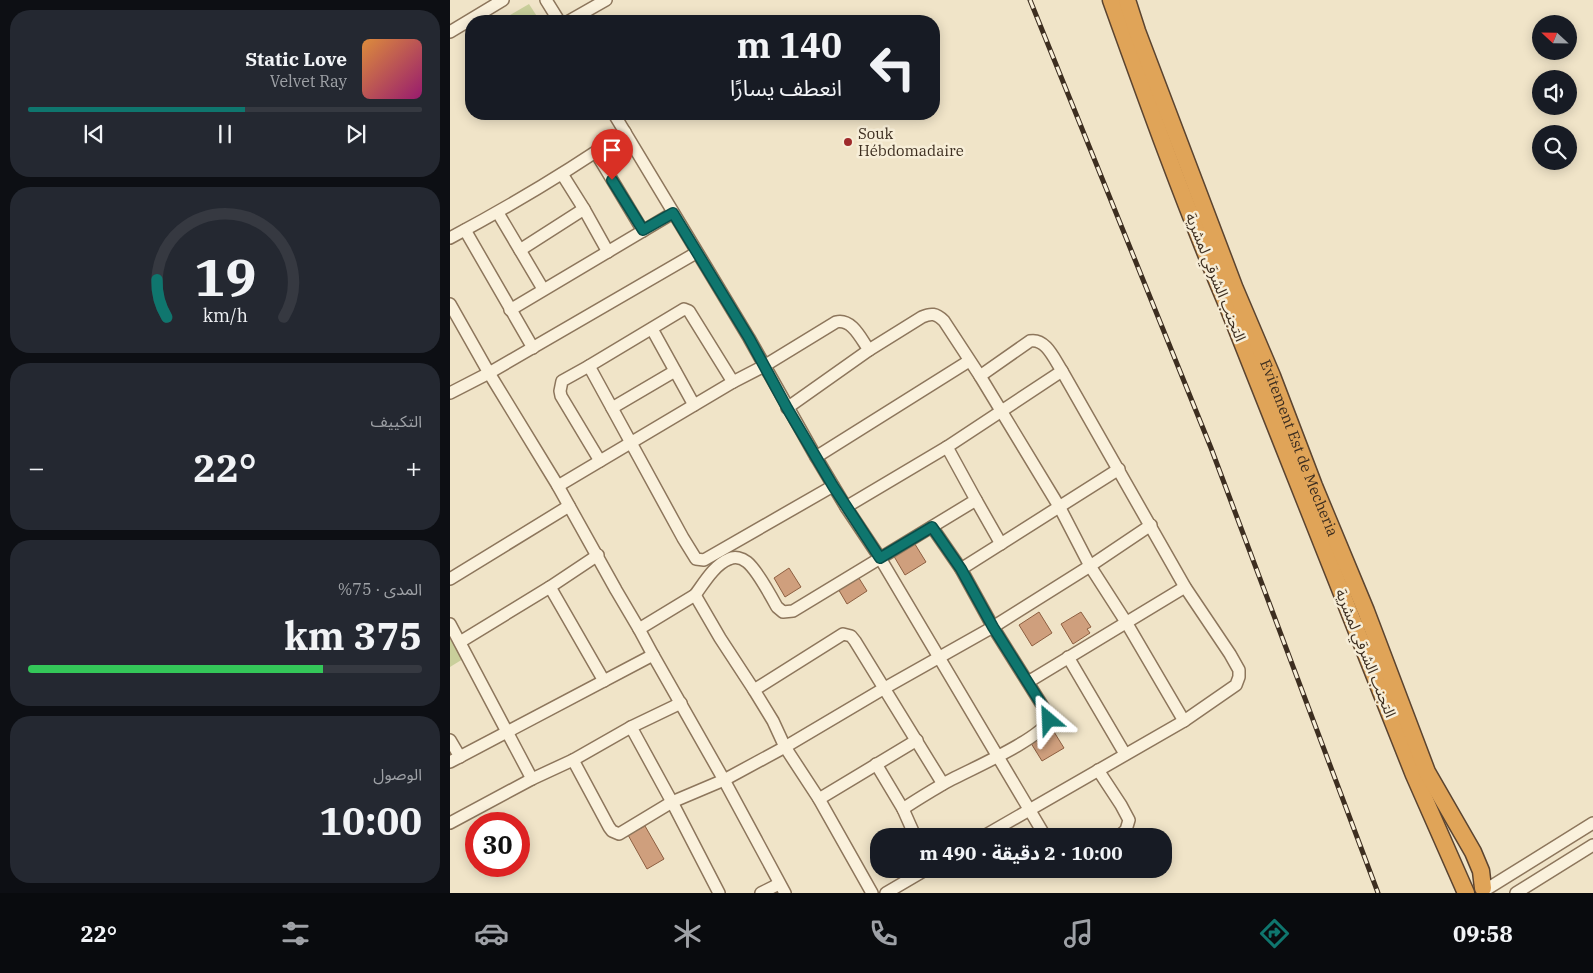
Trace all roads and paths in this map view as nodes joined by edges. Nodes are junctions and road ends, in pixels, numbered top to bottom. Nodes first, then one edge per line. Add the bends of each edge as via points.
1 (503, 0) edge
2 (546, 0) edge
3 (606, 0) edge
4 (1111, 0) edge
5 (1127, 0) edge
6 (478, 15) edge
7 (555, 15) edge
8 (580, 15) edge
9 (465, 23) edge
10 (450, 32) edge
11 (618, 120) edge
12 (625, 132) junction
13 (596, 153) junction
14 (562, 174) junction
15 (584, 209) junction
16 (498, 212) junction
17 (673, 213) junction
18 (464, 230) junction
19 (643, 230) junction
20 (450, 238) edge
21 (520, 250) junction
22 (608, 252) junction
23 (696, 253) junction
24 (543, 289) junction
25 (450, 304) edge
26 (510, 310) junction
27 (652, 329) junction
28 (533, 348) junction
29 (869, 350) junction
30 (968, 361) junction
31 (589, 366) junction
32 (764, 366) junction
33 (675, 371) junction
34 (1062, 371) junction
35 (490, 373) junction
36 (980, 376) junction
37 (733, 382) junction
38 (450, 393) edge
39 (694, 405) junction
40 (612, 408) junction
41 (787, 408) junction
42 (1002, 412) junction
43 (631, 443) junction
44 (947, 447) junction
45 (816, 456) junction
46 (600, 461) junction
47 (1119, 469) junction
48 (558, 486) junction
49 (833, 486) junction
50 (976, 500) junction
51 (569, 506) junction
52 (846, 507) junction
53 (1060, 508) junction
54 (1151, 525) junction
55 (932, 527) junction
56 (1000, 544) junction
57 (598, 556) junction
58 (880, 558) junction
59 (1090, 566) junction
60 (961, 569) junction
61 (450, 579) edge
62 (1185, 587) junction
63 (550, 588) junction
64 (695, 595) junction
65 (1126, 622) junction
66 (450, 624) edge
67 (993, 627) junction
68 (639, 629) junction
69 (460, 642) junction
70 (653, 655) junction
71 (1068, 657) junction
72 (939, 658) junction
73 (604, 681) junction
74 (1028, 682) junction
75 (883, 689) junction
76 (754, 690) junction
77 (681, 703) junction
78 (1184, 721) junction
79 (631, 727) junction
80 (508, 732) junction
81 (450, 740) edge
82 (917, 740) junction
83 (785, 747) junction
84 (1125, 754) junction
85 (998, 757) junction
86 (455, 759) edge
87 (573, 760) junction
88 (876, 764) junction
89 (1098, 770) junction
90 (532, 779) junction
91 (724, 780) junction
92 (943, 784) junction
93 (819, 798) junction
94 (672, 802) junction
95 (903, 808) junction
96 (1029, 810) junction
97 (1593, 823) edge
98 (450, 824) edge
99 (912, 828) edge
100 (998, 828) edge
101 (1040, 828) edge
102 (1127, 828) edge
103 (1593, 846) edge
104 (912, 878) edge
105 (782, 888) edge
106 (1484, 891) edge
107 (719, 893) edge
108 (760, 893) edge
109 (872, 893) edge
110 (886, 893) edge
111 (1466, 893) edge
112 (1516, 893) edge

1 - 6 street
2 - 7 street
3 - 8 street
4 - 111 highway, التجنب الشرقي لمشرية via 1204,249 1414,775
5 - 106 highway, Evitement Est de Mecheria via 1235,289 1366,611 1427,772 1473,852 1482,871
9 - 10 street
11 - 12 street
12 - 13 street
12 - 17 street
13 - 14 street
13 - 19 street
14 - 15 street
14 - 16 street
15 - 21 street
15 - 22 street
16 - 18 street
16 - 21 street
17 - 19 street
17 - 23 street
18 - 20 street
18 - 26 street
19 - 22 street
21 - 24 street
22 - 24 street
23 - 28 street
23 - 32 street
24 - 26 street
25 - 35 street
26 - 28 street
27 - 31 street
27 - 33 street
27 - 37 street via 687,309
28 - 35 street
29 - 30 street via 922,317 934,314 944,321
29 - 32 street via 853,327 840,321
29 - 41 street
30 - 36 street
30 - 45 street
31 - 40 street
31 - 46 street via 562,382 560,391
32 - 37 street
32 - 41 street
33 - 39 street
33 - 40 street
34 - 36 street via 1046,347 1036,340 1024,344
34 - 42 street
34 - 47 street
35 - 38 street
35 - 48 street
36 - 42 street
37 - 39 street
39 - 43 street
40 - 43 street
41 - 45 street
42 - 44 street
42 - 53 street
43 - 46 street
43 - 49 street via 693,555 700,560
44 - 50 street
44 - 52 street
45 - 49 street
46 - 48 street
47 - 53 street
47 - 54 street
48 - 51 street
49 - 52 street
50 - 55 street
50 - 56 street
51 - 57 street
51 - 61 street
52 - 58 street
53 - 56 street
53 - 59 street
54 - 59 street
54 - 62 street
55 - 58 street
55 - 60 street
56 - 60 street
57 - 63 street
57 - 68 street
58 - 64 street via 788,612 777,607 752,567 739,558 724,562 710,574
58 - 72 street
59 - 65 street
59 - 67 street
60 - 67 street
62 - 65 street
62 - 78 street via 1230,654 1239,670 1239,677 1231,689
63 - 69 street
63 - 73 street
64 - 68 street
64 - 76 street
65 - 71 street
65 - 78 street
66 - 69 street
67 - 72 street
67 - 74 street
68 - 70 street
69 - 80 street
70 - 73 street
70 - 77 street
71 - 74 street
71 - 84 street
72 - 75 street
72 - 85 street
73 - 80 street
74 - 85 street via 1049,720 1045,727
75 - 76 street via 855,641 843,634
75 - 82 street
75 - 83 street
76 - 83 street
77 - 79 street
77 - 91 street
78 - 84 street
79 - 87 street
79 - 94 street
80 - 86 street
80 - 90 street
81 - 86 street
82 - 88 street
82 - 92 street
83 - 91 street
83 - 93 street
84 - 89 street
85 - 92 street
85 - 96 street
87 - 90 street
87 - 94 street via 609,827 616,833
88 - 93 street
88 - 95 street
89 - 96 street
89 - 102 street via 1129,820
90 - 98 street
91 - 94 street
91 - 105 street
92 - 95 street
93 - 109 street
94 - 107 street
95 - 99 street
96 - 100 street
96 - 101 street
97 - 106 street
103 - 112 street
104 - 110 street
105 - 108 street

